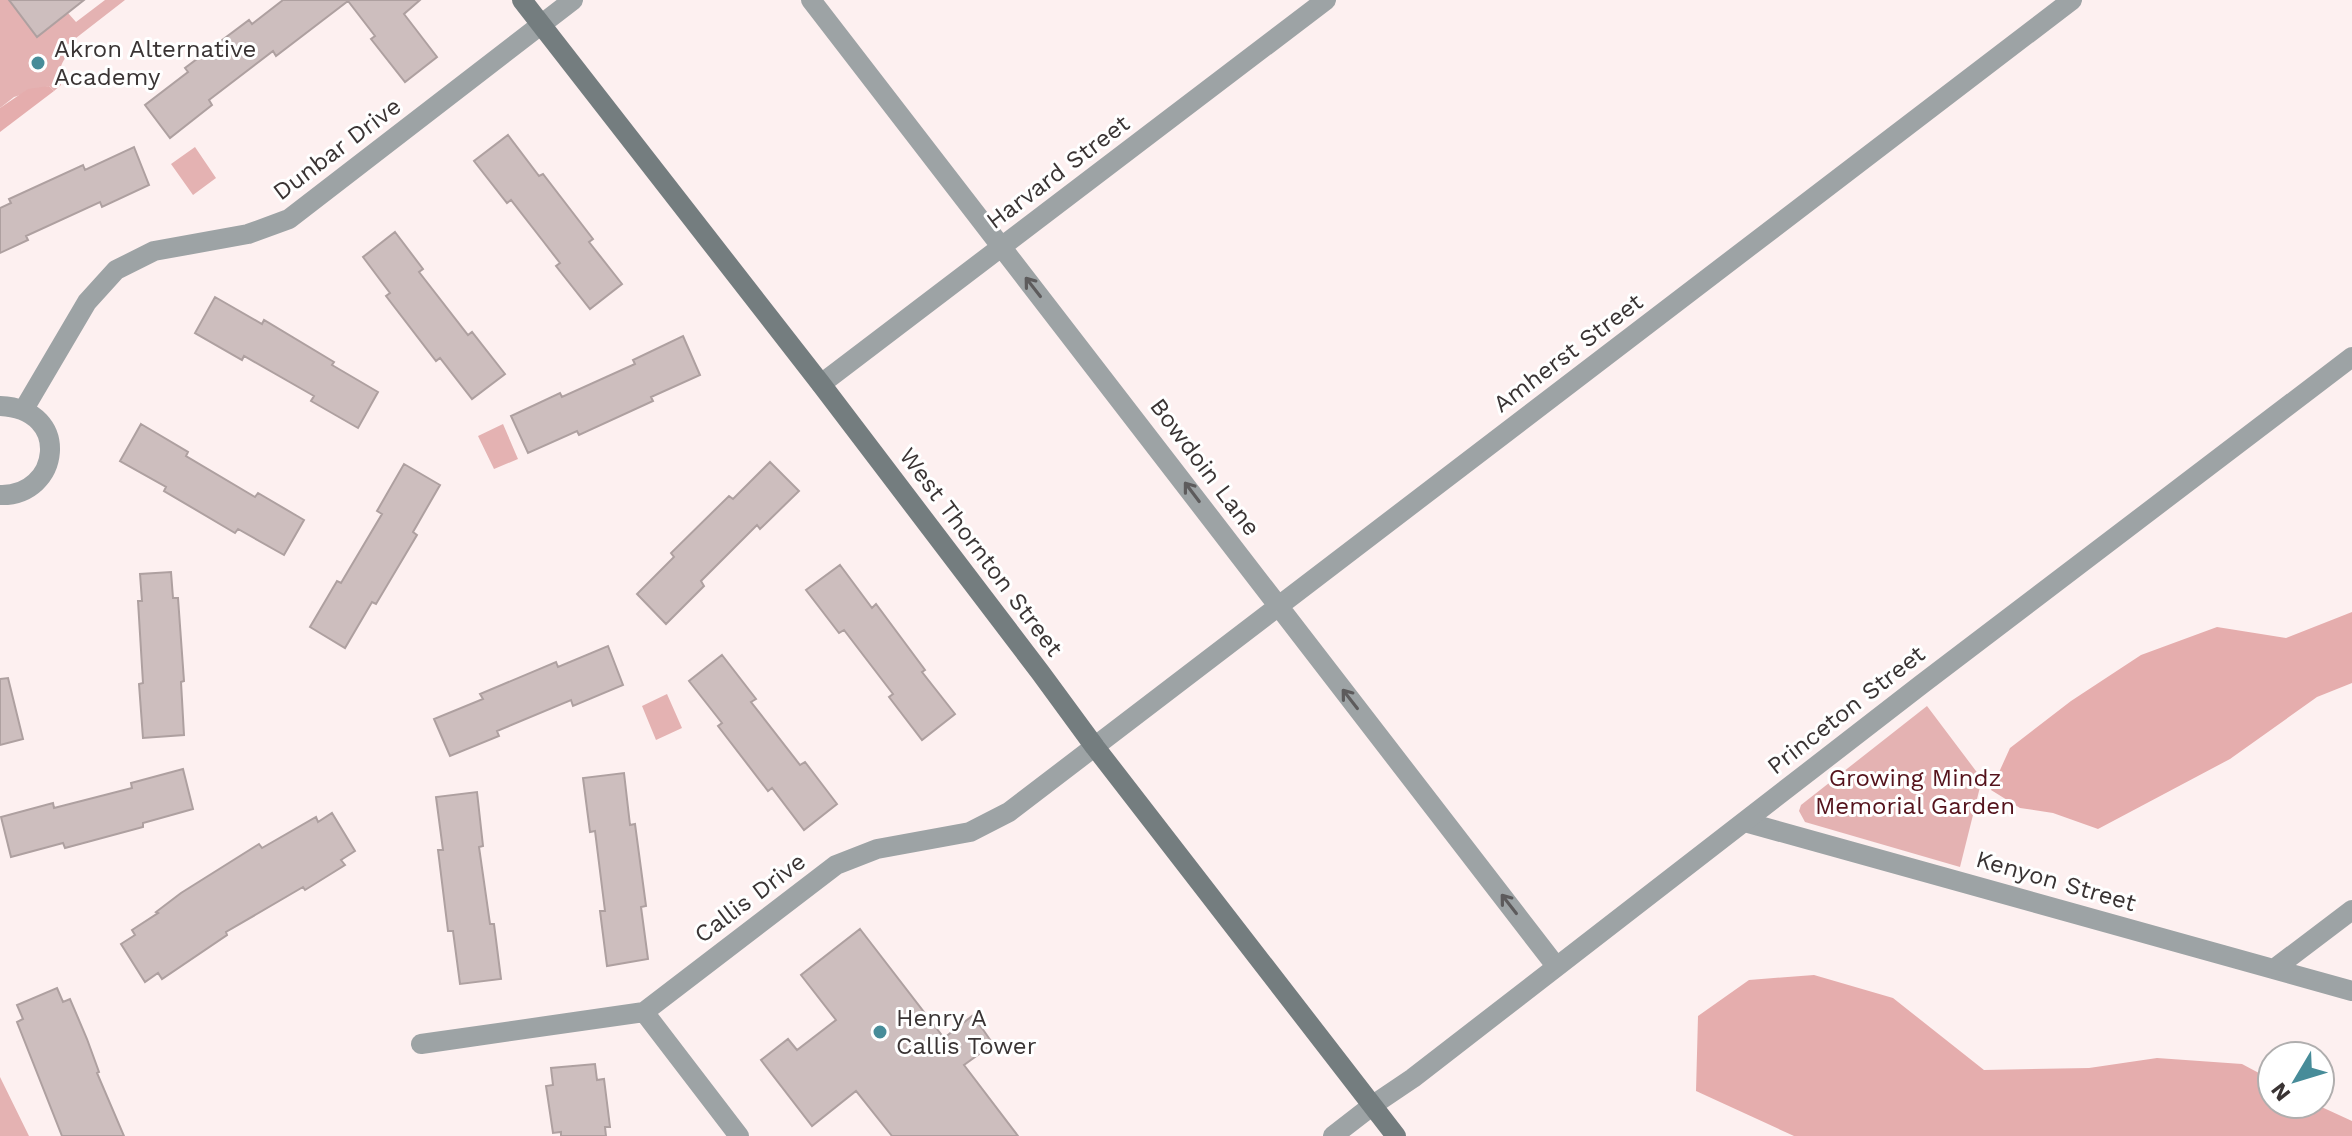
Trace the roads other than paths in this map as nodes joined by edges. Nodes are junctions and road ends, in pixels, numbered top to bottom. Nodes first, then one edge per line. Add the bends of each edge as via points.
1 (522, 0) edge
2 (573, 0) edge
3 (811, 0) edge
4 (1326, 0) edge
5 (2072, 0) edge
6 (542, 24) junction
7 (1002, 246) junction
8 (2352, 357) edge
9 (821, 384) junction
10 (0, 406) edge
11 (24, 409) junction
12 (0, 495) edge
13 (1279, 607) junction
14 (1095, 747) junction
15 (1745, 822) junction
16 (2352, 910) edge
17 (1556, 966) junction
18 (2274, 969) junction
19 (2352, 991) edge
20 (644, 1012) junction
21 (421, 1044) dead end
22 (1373, 1105) junction
23 (739, 1136) edge
24 (1333, 1136) edge
25 (1396, 1136) edge

1 - 6 main road, West Thornton Street
2 - 6 street, Dunbar Drive
3 - 7 street, Bowdoin Lane
4 - 7 street, Harvard Street
5 - 13 street, Amherst Street
6 - 9 main road, West Thornton Street
6 - 11 street, Dunbar Drive via 289,219 248,234 154,251 116,270 87,302
7 - 9 street, Harvard Street
13 -> 7 street, Bowdoin Lane
8 - 15 street, Princeton Street
9 - 14 main road, West Thornton Street
10 - 11 street
11 - 12 street via 43,426 50,452 31,486
13 - 14 street, Amherst Street
17 -> 13 street, Bowdoin Lane
14 - 20 street, Callis Drive via 990,823 948,838 877,849 836,865
14 - 22 main road, West Thornton Street
15 - 17 street, Princeton Street
15 - 18 street, Kenyon Street
16 - 18 street
17 - 22 street, Princeton Street
18 - 19 street, Kenyon Street
20 - 21 street, Callis Drive
20 - 23 street
22 - 24 street, Princeton Street
22 - 25 main road, West Thornton Street

